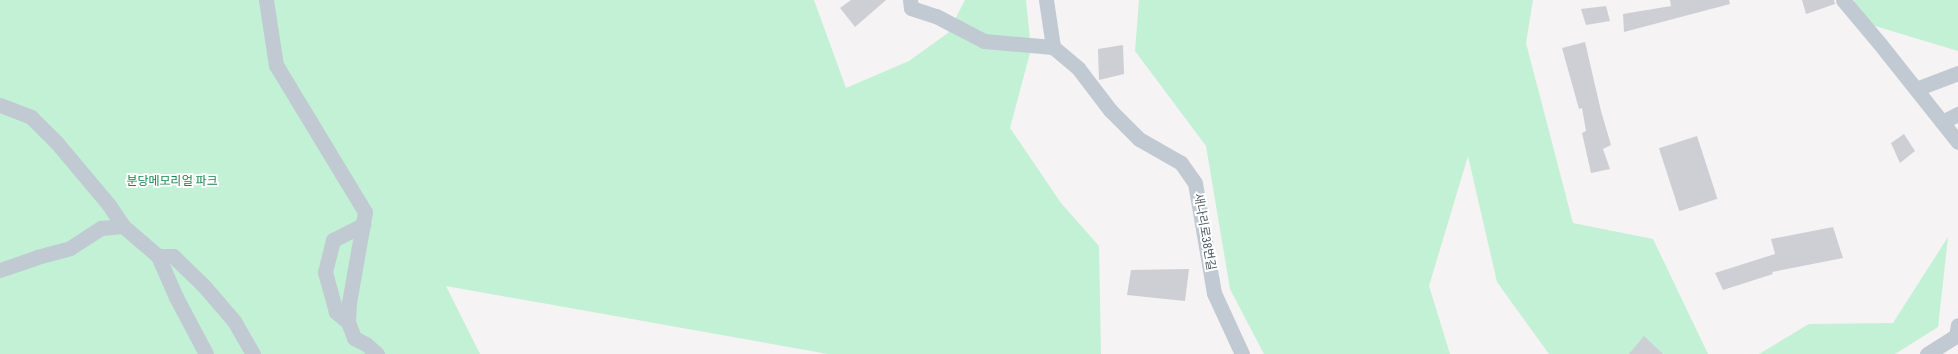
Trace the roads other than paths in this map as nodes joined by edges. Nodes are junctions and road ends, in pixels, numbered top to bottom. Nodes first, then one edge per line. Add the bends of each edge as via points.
1 (266, 0) edge
2 (910, 0) edge
3 (1046, 0) edge
4 (1843, 0) edge
5 (1053, 47) junction
6 (1958, 73) edge
7 (1916, 89) junction
8 (0, 105) edge
9 (1958, 114) edge
10 (1942, 122) junction
11 (1958, 142) edge
12 (363, 225) junction
13 (122, 226) junction
14 (158, 256) junction
15 (0, 270) edge
16 (348, 322) junction
17 (1957, 332) edge
18 (206, 354) edge
19 (253, 354) edge
20 (377, 354) edge
21 (1242, 354) edge
22 (1927, 354) edge

1 - 12 street via 276,65 365,212
2 - 5 street via 912,8 936,16 984,41
3 - 5 street
4 - 7 street
5 - 21 street, 새나리로38번길 via 1078,68 1110,110 1139,139 1181,163 1195,183 1214,293
6 - 7 street
7 - 10 street
8 - 13 street via 31,117 57,143 109,205
9 - 10 street
10 - 11 street
12 - 16 street
12 - 16 street via 333,240 325,272 336,312
13 - 14 street
13 - 15 street via 101,228 70,248
14 - 18 street
14 - 19 street via 173,256 204,286 234,321
16 - 20 street via 354,338
17 - 22 street

